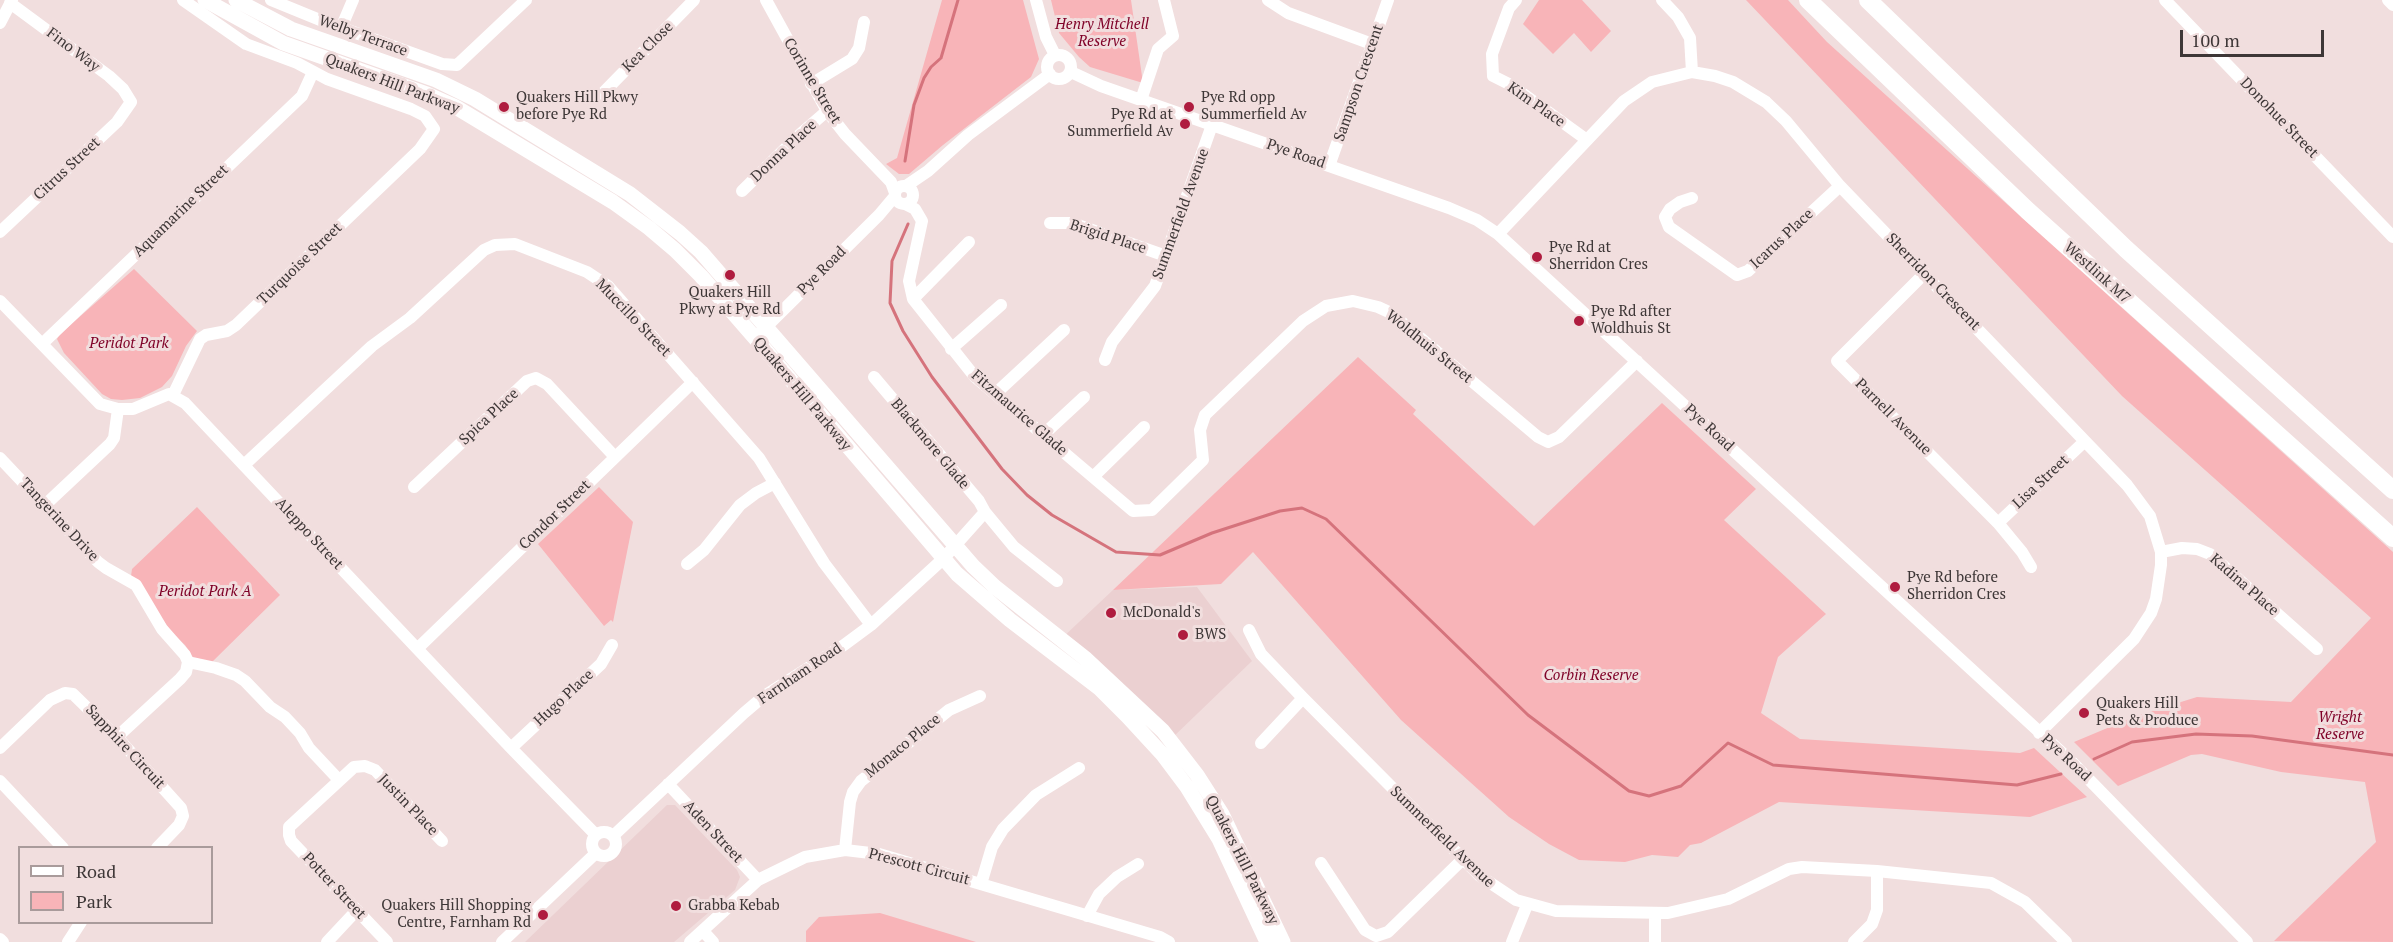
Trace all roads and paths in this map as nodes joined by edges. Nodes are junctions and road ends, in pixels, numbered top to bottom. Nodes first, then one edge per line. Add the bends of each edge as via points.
1 (183, 0) edge
2 (206, 0) edge
3 (236, 0) edge
4 (271, 0) edge
5 (353, 0) edge
6 (526, 0) edge
7 (694, 0) edge
8 (766, 0) edge
9 (1036, 0) edge
10 (1164, 0) edge
11 (1269, 0) edge
12 (1388, 0) edge
13 (1516, 0) edge
14 (1662, 0) edge
15 (1808, 0) edge
16 (1868, 0) edge
17 (2165, 0) edge
18 (2388, 0) edge
19 (11, 2) edge
20 (2393, 5) edge
21 (864, 22) dead end
22 (0, 23) edge
23 (341, 28) junction
24 (1372, 44) junction
25 (1055, 55) junction
26 (313, 72) junction
27 (1071, 72) junction
28 (1692, 72) junction
29 (1050, 74) junction
30 (811, 84) junction
31 (602, 94) dead end
32 (1141, 100) junction
33 (131, 102) joint
34 (827, 111) junction
35 (1212, 125) junction
36 (1587, 140) junction
37 (1329, 165) junction
38 (1840, 186) junction
39 (742, 191) dead end
40 (904, 195) junction
41 (1692, 198) dead end
42 (1050, 223) dead end
43 (0, 232) edge
44 (1498, 234) junction
45 (2393, 237) edge
46 (969, 242) dead end
47 (1166, 256) junction
48 (1925, 273) junction
49 (913, 299) junction
50 (0, 301) edge
51 (1001, 305) dead end
52 (1064, 330) dead end
53 (760, 332) junction
54 (42, 344) junction
55 (951, 349) junction
56 (1105, 360) dead end
57 (1637, 361) junction
58 (874, 377) dead end
59 (693, 382) junction
60 (995, 394) junction
61 (173, 395) junction
62 (1084, 397) dead end
63 (118, 409) junction
64 (1144, 427) dead end
65 (1044, 434) junction
66 (2085, 441) junction
67 (1203, 449) joint
68 (615, 457) junction
69 (0, 458) edge
70 (244, 465) junction
71 (1093, 477) junction
72 (775, 483) junction
73 (414, 488) dead end
74 (2393, 490) edge
75 (45, 505) junction
76 (988, 515) junction
77 (1998, 523) junction
78 (2393, 538) edge
79 (955, 547) junction
80 (2160, 552) junction
81 (943, 559) junction
82 (687, 564) dead end
83 (2031, 567) dead end
84 (1057, 581) dead end
85 (870, 625) junction
86 (1249, 630) dead end
87 (612, 645) dead end
88 (418, 648) junction
89 (2317, 649) dead end
90 (188, 662) junction
91 (980, 696) dead end
92 (1303, 698) junction
93 (2039, 733) junction
94 (117, 737) junction
95 (1261, 742) dead end
96 (0, 748) edge
97 (511, 748) junction
98 (1079, 768) dead end
99 (339, 780) junction
100 (0, 781) edge
101 (668, 784) junction
102 (289, 828) joint
103 (596, 835) junction
104 (613, 836) junction
105 (442, 841) dead end
106 (61, 846) edge
107 (159, 846) edge
108 (845, 850) junction
109 (596, 853) junction
110 (1463, 859) junction
111 (1321, 863) dead end
112 (1138, 864) dead end
113 (1877, 871) junction
114 (758, 880) junction
115 (981, 884) junction
116 (1527, 904) junction
117 (357, 910) junction
118 (1655, 914) junction
119 (1087, 916) junction
120 (80, 924) edge
121 (703, 931) junction
122 (0, 939) edge
123 (3, 942) edge
124 (68, 942) edge
125 (327, 942) edge
126 (387, 942) edge
127 (502, 942) edge
128 (690, 942) edge
129 (713, 942) edge
130 (1169, 942) edge
131 (1267, 942) edge
132 (1283, 942) edge
133 (1512, 942) edge
134 (1655, 942) edge
135 (1854, 942) edge
136 (2066, 942) edge
137 (2247, 942) edge

1 - 26 street via 246,44
2 - 53 main road, Quakers Hill Parkway via 283,43 454,106 548,162 649,228
3 - 53 main road, Quakers Hill Parkway via 291,29 454,88 608,179 649,207 701,252
4 - 23 street, Welby Terrace
5 - 23 street
6 - 23 street, Welby Terrace via 457,64 442,64
7 - 31 street, Kea Close
8 - 30 street, Corinne Street
9 - 25 street
10 - 32 street via 1173,36 1158,49
11 - 24 street via 1287,13
12 - 24 street, Sampson Crescent
13 - 36 street, Kim Place via 1509,8 1492,54 1493,76
14 - 28 street via 1690,38
15 - 78 highway, Westlink M7 via 2028,211
16 - 74 highway via 2126,249
17 - 45 street, Donohue Street
18 - 20 street
19 - 22 street
19 - 33 street, Fino Way via 109,76
21 - 30 street via 859,48 852,59
24 - 37 street, Sampson Crescent
25 - 27 street via 1070,60
25 - 29 street via 1048,63
26 - 54 street, Aquamarine Street via 302,96
26 - 61 street, Turquoise Street via 411,109 425,116 435,129 420,149 236,325 200,339
27 - 29 street via 1061,79
27 - 32 street, Pye Road
28 - 36 street, Sherridon Crescent via 1653,82 1637,91
28 - 38 street, Sherridon Crescent via 1733,82 1766,102
29 - 40 street, Pye Road via 968,135
30 - 34 street, Corinne Street
32 - 35 street, Pye Road
33 - 43 street, Citrus Street via 117,122
34 - 39 street, Donna Place
34 - 40 street, Corinne Street
35 - 37 street, Pye Road
35 - 47 street, Summerfield Avenue
36 - 44 street, Sherridon Crescent
37 - 44 street, Pye Road via 1464,213
38 - 41 street, Icarus Place via 1748,271 1737,275 1669,227 1665,217 1670,209
38 - 48 street, Sherridon Crescent
40 - 49 street via 922,221 909,281
40 - 53 street, Pye Road
42 - 47 street, Brigid Place via 1072,223
44 - 57 street, Pye Road
46 - 49 street
47 - 56 street, Summerfield Avenue via 1155,286 1112,342
48 - 66 street, Sherridon Crescent
48 - 77 street, Parnell Avenue via 1838,361
49 - 55 street, Fitzmaurice Glade
50 - 54 street
51 - 55 street
52 - 60 street
53 - 79 main road, Quakers Hill Parkway
53 - 81 main road, Quakers Hill Parkway
54 - 63 street via 92,397 108,408
55 - 60 street, Fitzmaurice Glade
57 - 67 street, Woldhuis Street via 1548,446 1391,313 1353,301 1326,306 1303,321 1205,415 1200,430
57 - 93 street, Pye Road
58 - 76 street, Blackmore Glade
59 - 68 street, Condor Street
59 - 70 street, Muccillo Street via 608,286 587,272 515,244 495,244 372,346
59 - 72 street, Muccillo Street via 759,458
60 - 65 street, Fitzmaurice Glade
61 - 63 street via 164,395 140,407
61 - 70 street, Aleppo Street
62 - 65 street
63 - 75 street via 110,444
64 - 71 street
65 - 71 street, Fitzmaurice Glade
66 - 77 street, Lisa Street
66 - 80 street, Sherridon Crescent via 2141,502 2150,516
67 - 71 street, Fitzmaurice Glade via 1203,460 1152,510 1133,511
68 - 73 street, Spica Place via 547,384 536,378 527,381
68 - 88 street, Condor Street
69 - 75 street, Tangerine Drive
70 - 88 street, Aleppo Street
72 - 82 street via 747,499
72 - 85 street, Muccillo Street via 824,563
75 - 90 street, Tangerine Drive via 106,568 136,585
76 - 79 street, Farnham Road
76 - 84 street, Blackmore Glade via 1012,544
77 - 83 street, Parnell Avenue
79 - 81 street, Farnham Road
79 - 132 main road, Quakers Hill Parkway via 995,587 1086,659 1175,746 1222,814
80 - 89 street, Kadina Place via 2182,548 2210,554
80 - 93 street, Sherridon Crescent via 2156,598 2144,627
81 - 85 street, Farnham Road
81 - 131 main road, Quakers Hill Parkway via 1010,620 1099,688 1163,755 1219,839
85 - 101 street, Farnham Road via 764,696
86 - 92 street, Summerfield Avenue via 1260,654
87 - 97 street, Hugo Place via 601,664
88 - 97 street, Aleppo Street
90 - 94 street via 180,679
90 - 99 street via 216,668 245,681 270,708 285,717
91 - 108 street, Monaco Place via 948,710 861,781 849,802
92 - 95 street
92 - 110 street, Summerfield Avenue
93 - 137 street, Pye Road
94 - 96 street, Sapphire Circuit via 80,699 65,693 50,700
94 - 107 street, Sapphire Circuit via 181,808 179,825
97 - 103 street, Aleppo Street
98 - 115 street via 1036,795 1003,829 992,847
99 - 102 street, Justin Place
99 - 105 street, Justin Place via 354,767 375,770
100 - 106 street
101 - 104 street, Farnham Road
101 - 114 street, Aden Street
102 - 117 street, Potter Street via 291,841
103 - 104 street via 603,832
103 - 109 street via 591,844
104 - 109 street via 616,843 612,854
108 - 114 street, Prescott Circuit via 805,857
108 - 115 street, Prescott Circuit via 879,854
109 - 127 street
110 - 111 street via 1388,932 1376,936 1365,930
110 - 116 street, Summerfield Avenue via 1497,890
112 - 119 street via 1099,894
113 - 118 street, Summerfield Avenue via 1795,868 1721,902
113 - 135 street via 1877,910 1872,924
113 - 136 street, Summerfield Avenue via 1991,883 2025,902
114 - 121 street, Prescott Circuit
115 - 119 street, Prescott Circuit
116 - 118 street, Summerfield Avenue via 1556,911
116 - 133 street
117 - 125 street
117 - 126 street, Potter Street
118 - 134 street
119 - 130 street, Prescott Circuit
120 - 124 street
121 - 128 street, Prescott Circuit
121 - 129 street
122 - 123 street

